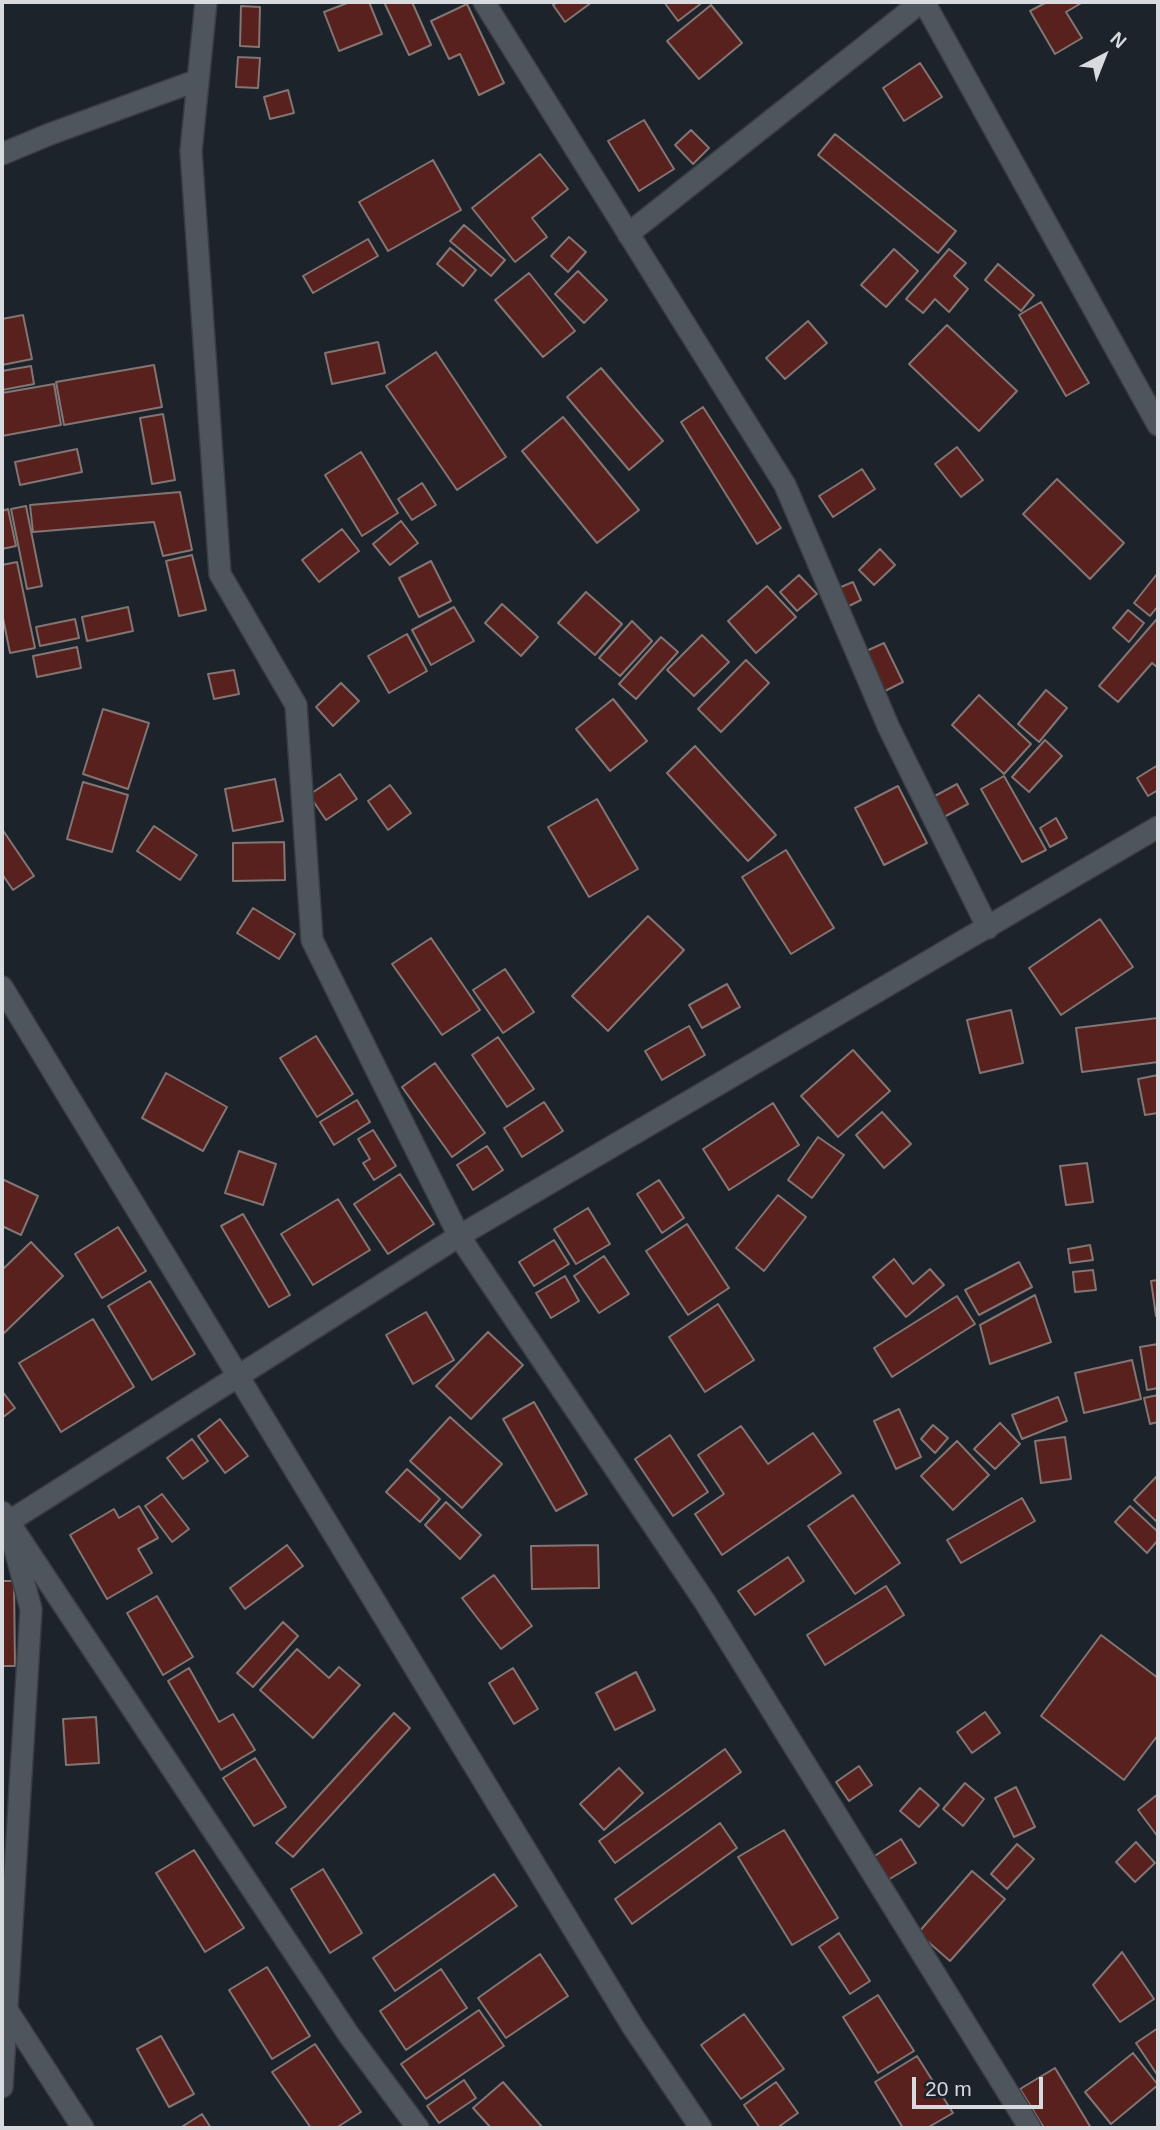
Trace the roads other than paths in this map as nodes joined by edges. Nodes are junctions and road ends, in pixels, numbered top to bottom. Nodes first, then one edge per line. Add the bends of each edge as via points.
1 (206, 2) edge
2 (484, 2) edge
3 (923, 2) edge
4 (198, 80) junction
5 (2, 154) edge
6 (628, 233) junction
7 (1158, 425) edge
8 (1158, 827) edge
9 (988, 928) junction
10 (2, 987) edge
11 (459, 1236) junction
12 (239, 1376) junction
13 (4, 1520) edge
14 (7, 2010) junction
15 (2, 2087) edge
16 (83, 2128) edge
17 (418, 2128) edge
18 (701, 2128) edge
19 (1030, 2128) edge

1 - 4 street
2 - 6 street
3 - 6 street
3 - 7 street
4 - 5 street
4 - 11 street via 191,151 220,575 296,705 312,940
6 - 9 street via 785,485 889,728
8 - 9 street
9 - 11 street
10 - 12 street
11 - 12 street
11 - 19 street via 705,1602
12 - 13 street
12 - 18 street via 633,2027
13 - 14 street via 31,1609
13 - 17 street via 349,2035
14 - 15 street
14 - 16 street

